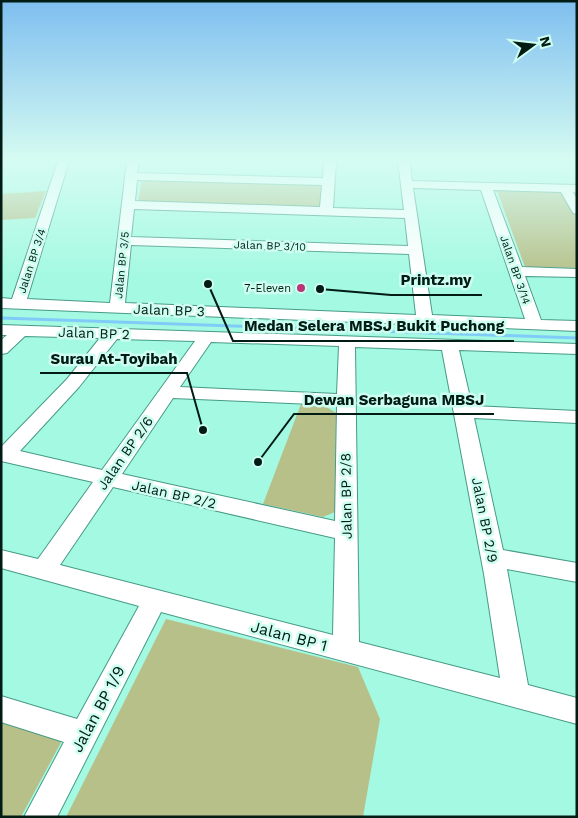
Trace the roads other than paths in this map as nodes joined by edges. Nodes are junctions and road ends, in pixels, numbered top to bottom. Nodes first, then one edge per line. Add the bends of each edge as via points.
1 (52, 199) edge
2 (130, 199) edge
3 (326, 199) edge
4 (409, 199) edge
5 (491, 199) edge
6 (129, 205) junction
7 (326, 211) junction
8 (411, 214) junction
9 (124, 242) junction
10 (416, 250) junction
11 (516, 271) junction
12 (577, 273) edge
13 (1, 303) edge
14 (18, 304) junction
15 (117, 308) junction
16 (426, 320) junction
17 (535, 325) junction
18 (577, 326) edge
19 (1, 330) edge
20 (21, 331) junction
21 (113, 333) junction
22 (206, 337) junction
23 (348, 342) junction
24 (450, 345) junction
25 (1, 349) edge
26 (577, 349) edge
27 (168, 392) junction
28 (347, 400) junction
29 (464, 412) junction
30 (577, 418) edge
31 (3, 454) edge
32 (107, 479) junction
33 (347, 532) junction
34 (492, 557) junction
35 (1, 559) edge
36 (44, 569) junction
37 (577, 573) edge
38 (155, 600) junction
39 (346, 651) junction
40 (516, 695) junction
41 (1, 709) edge
42 (577, 711) edge
43 (85, 735) junction
44 (40, 817) edge

1 - 14 street, Jalan BP 3/4
2 - 6 street, Jalan BP 3/5
3 - 7 street
4 - 8 street
5 - 11 street, Jalan BP 3/14
6 - 7 street
6 - 9 street, Jalan BP 3/5
7 - 8 street
8 - 10 street
9 - 10 street, Jalan BP 3/10
9 - 15 street, Jalan BP 3/5
10 - 16 street
11 - 12 street
11 - 17 street, Jalan BP 3/14
13 - 14 street, Jalan BP 3
14 - 15 street, Jalan BP 3
15 - 16 street, Jalan BP 3
16 - 17 street, Jalan BP 3
17 - 18 street, Jalan BP 3
19 - 20 street, Jalan BP 2
20 - 21 street, Jalan BP 2
20 - 25 street
21 - 22 street, Jalan BP 2
21 - 31 street via 73,383
22 - 23 street, Jalan BP 2
22 - 27 street, Jalan BP 2/6
23 - 24 street, Jalan BP 2
23 - 28 street, Jalan BP 2/8
24 - 26 street, Jalan BP 2
24 - 29 street, Jalan BP 2/9
27 - 28 street
27 - 32 street, Jalan BP 2/6
28 - 33 street, Jalan BP 2/8
29 - 30 street
29 - 34 street, Jalan BP 2/9
31 - 32 street, Jalan BP 2/2
32 - 33 street, Jalan BP 2/2
32 - 36 street, Jalan BP 2/6
33 - 39 street, Jalan BP 2/8
34 - 37 street
34 - 40 street, Jalan BP 2/9
35 - 36 street, Jalan BP 1
36 - 38 street, Jalan BP 1
38 - 39 street, Jalan BP 1
38 - 43 street, Jalan BP 1/9
39 - 40 street, Jalan BP 1
40 - 42 street, Jalan BP 1
41 - 43 street
43 - 44 street, Jalan BP 1/9

